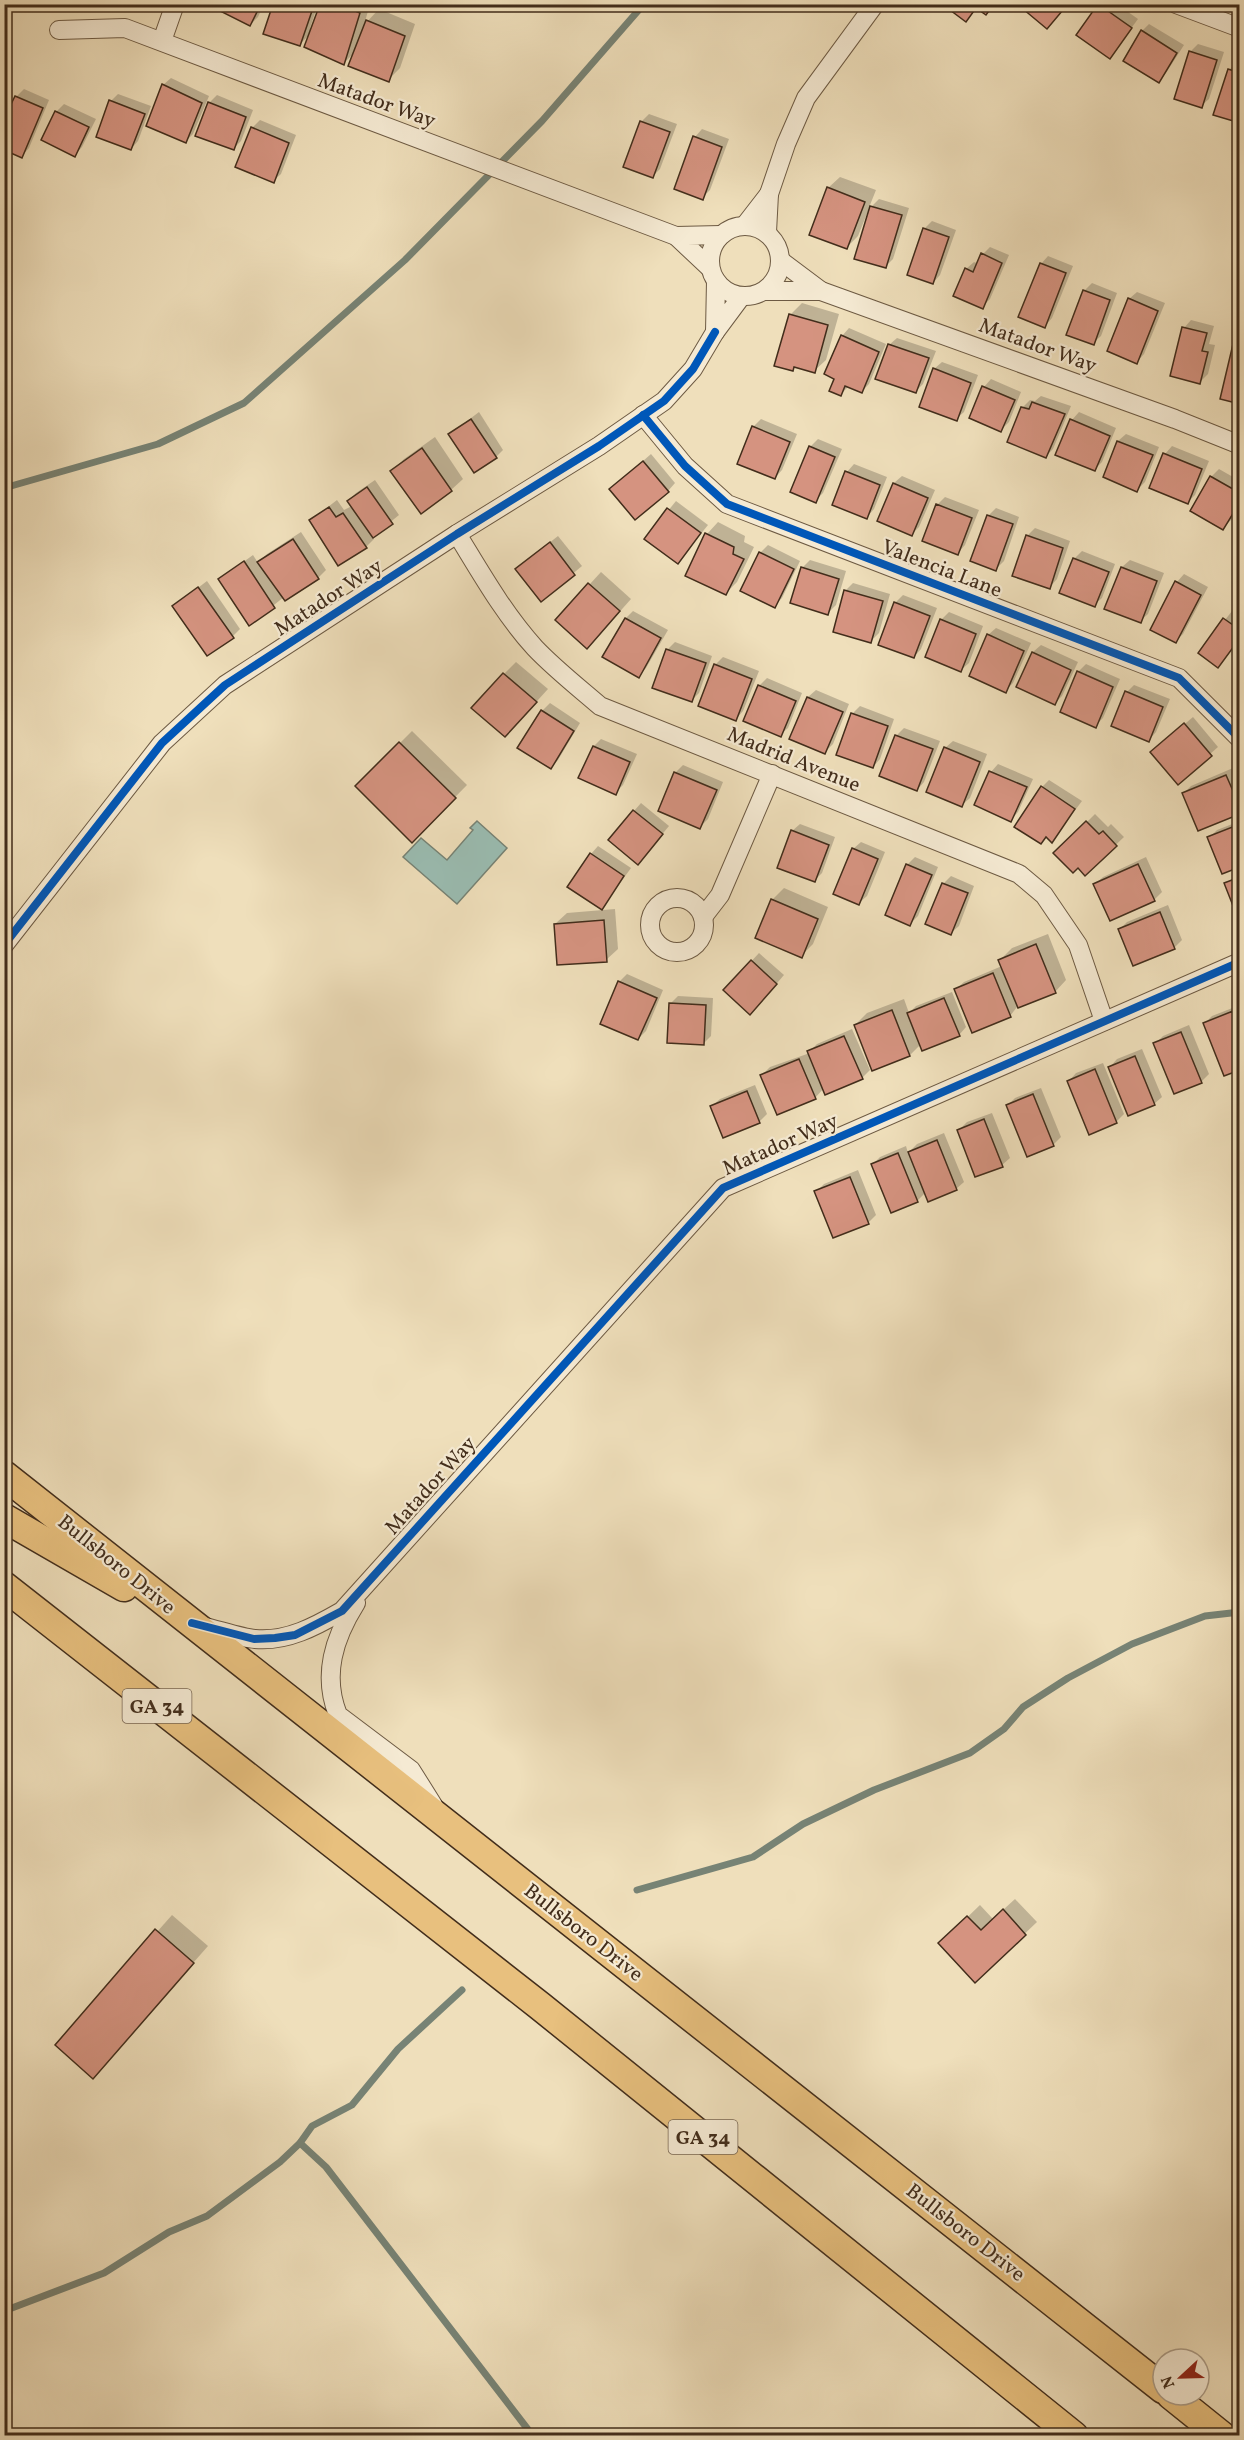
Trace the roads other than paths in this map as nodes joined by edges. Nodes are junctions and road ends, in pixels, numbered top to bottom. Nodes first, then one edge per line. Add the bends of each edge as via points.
1 (175, 4) edge
2 (875, 4) edge
3 (1176, 4) edge
4 (1209, 10) edge
5 (1239, 28) edge
6 (60, 30) dead end
7 (162, 41) junction
8 (770, 194) junction
9 (746, 225) junction
10 (767, 232) junction
11 (721, 235) junction
12 (676, 236) junction
13 (781, 261) junction
14 (713, 275) junction
15 (765, 291) junction
16 (821, 291) junction
17 (741, 297) junction
18 (715, 332) junction
19 (643, 415) junction
20 (1239, 445) edge
21 (457, 534) junction
22 (1239, 739) edge
23 (772, 774) junction
24 (703, 917) dead end
25 (4, 945) edge
26 (1239, 962) edge
27 (1104, 1021) junction
28 (4, 1474) edge
29 (4, 1518) edge
30 (373, 1576) junction
31 (4, 1586) edge
32 (196, 1627) junction
33 (442, 1821) junction
34 (1151, 2379) edge
35 (1186, 2407) edge
36 (1074, 2436) edge
37 (1222, 2436) edge

1 - 7 street
2 - 8 street via 806,98
3 - 4 street
4 - 5 street
6 - 7 street, Matador Way via 125,28
7 - 12 street, Matador Way
8 - 9 street
8 - 10 street
9 - 10 street
9 - 11 street
10 - 13 street via 777,244
11 - 12 street, Matador Way
11 - 14 street via 709,257
12 - 14 street, Matador Way
13 - 15 street via 778,275
13 - 16 street, Matador Way
14 - 17 street via 725,291
14 - 18 street, Matador Way
15 - 16 street, Matador Way
15 - 17 street
16 - 20 street, Matador Way
17 - 18 street, Matador Way
18 - 19 street, Matador Way via 693,369 664,401
19 - 21 street, Matador Way
19 - 22 street, Valencia Lane via 685,466 727,504 1179,678
21 - 23 street, Madrid Avenue via 500,603 534,647 600,706
21 - 25 street, Matador Way via 225,686 162,743
23 - 24 street via 720,895
23 - 27 street, Madrid Avenue via 1019,874 1044,895 1078,945
26 - 27 street, Matador Way
27 - 30 street, Matador Way via 723,1188
28 - 32 main road, Bullsboro Drive
29 - 32 main road
30 - 32 street, Matador Way via 342,1611 295,1635 254,1639
30 - 33 street via 334,1646 329,1679 333,1701 338,1715 411,1770
31 - 36 main road, GA 34 via 531,1999
32 - 33 main road, Bullsboro Drive
33 - 34 main road, Bullsboro Drive
35 - 37 main road

